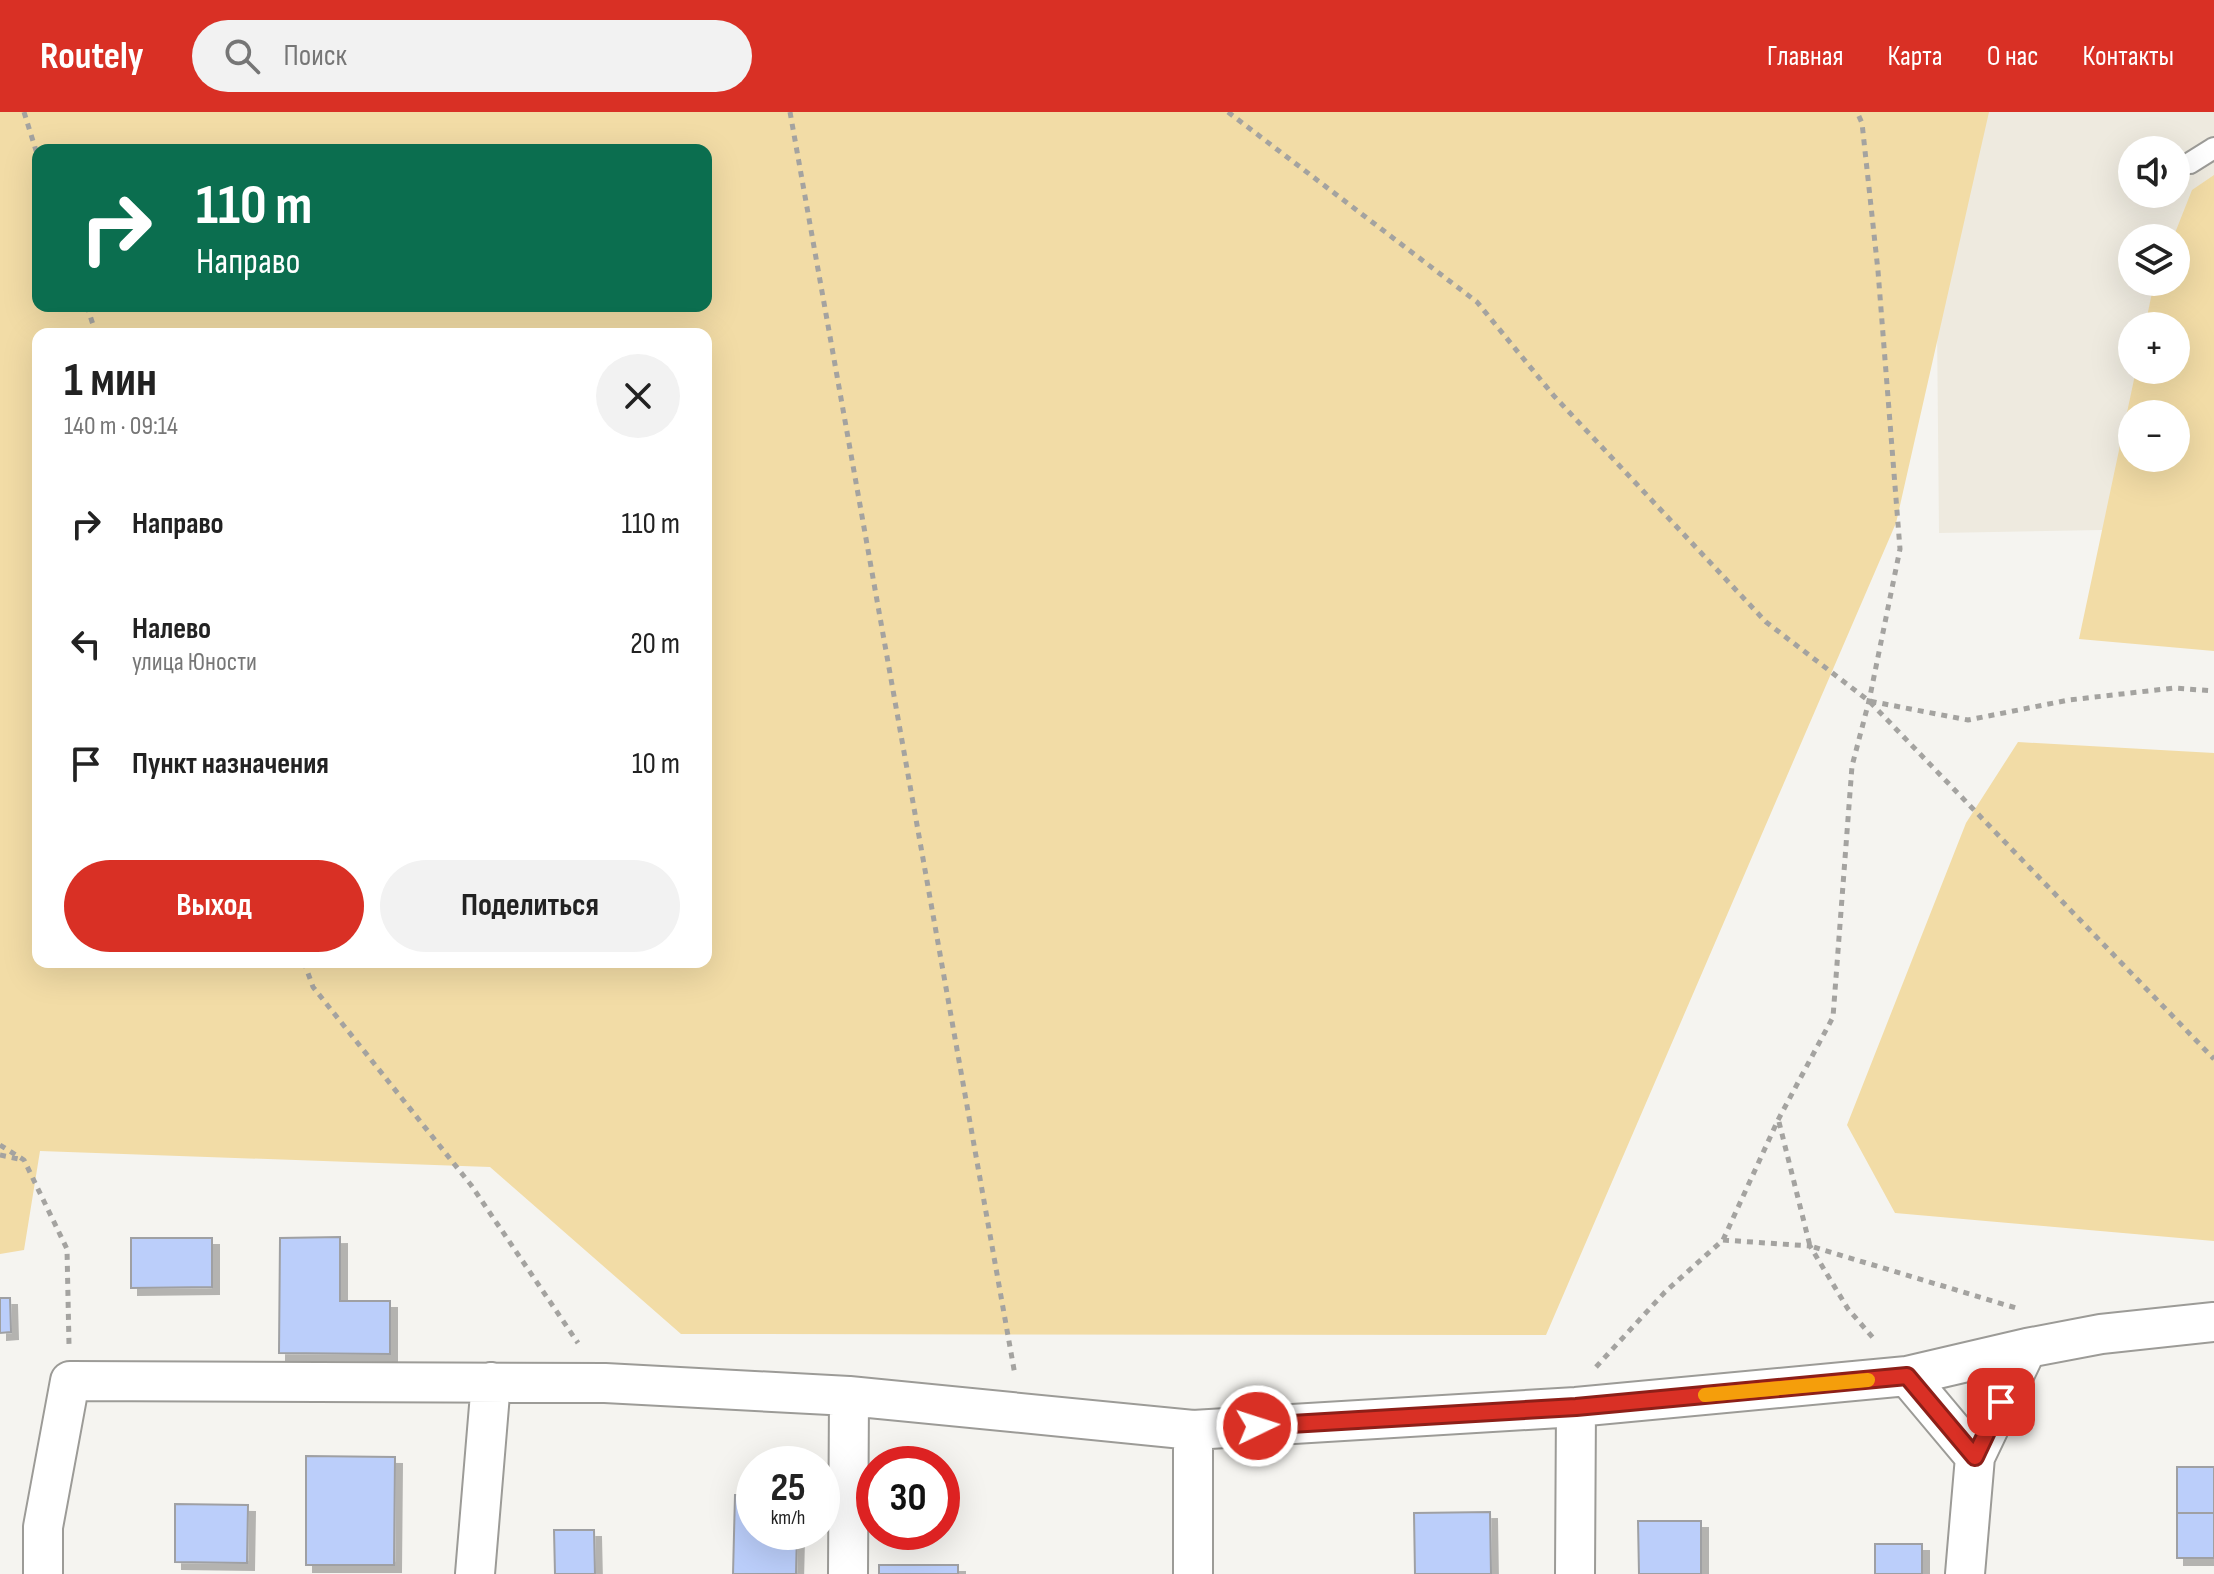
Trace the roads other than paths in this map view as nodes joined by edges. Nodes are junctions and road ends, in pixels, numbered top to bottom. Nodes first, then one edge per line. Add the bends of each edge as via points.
1 (2214, 148) edge
2 (2190, 163) dead end
3 (2214, 1322) edge
4 (2026, 1329) junction
5 (1907, 1376) junction
6 (491, 1382) junction
7 (849, 1396) junction
8 (1576, 1407) junction
9 (1193, 1430) junction
10 (1975, 1457) junction
11 (43, 1574) edge
12 (475, 1574) edge
13 (848, 1574) edge
14 (1193, 1574) edge
15 (1575, 1574) edge
16 (1965, 1574) edge

1 - 2 lane
3 - 4 street via 2101,1334
4 - 5 street
4 - 10 street
5 - 8 street
5 - 10 street
6 - 7 street
6 - 11 street via 70,1381 43,1527
6 - 12 street
7 - 9 street
7 - 13 street
8 - 9 street
8 - 15 street
9 - 14 street
10 - 16 street

